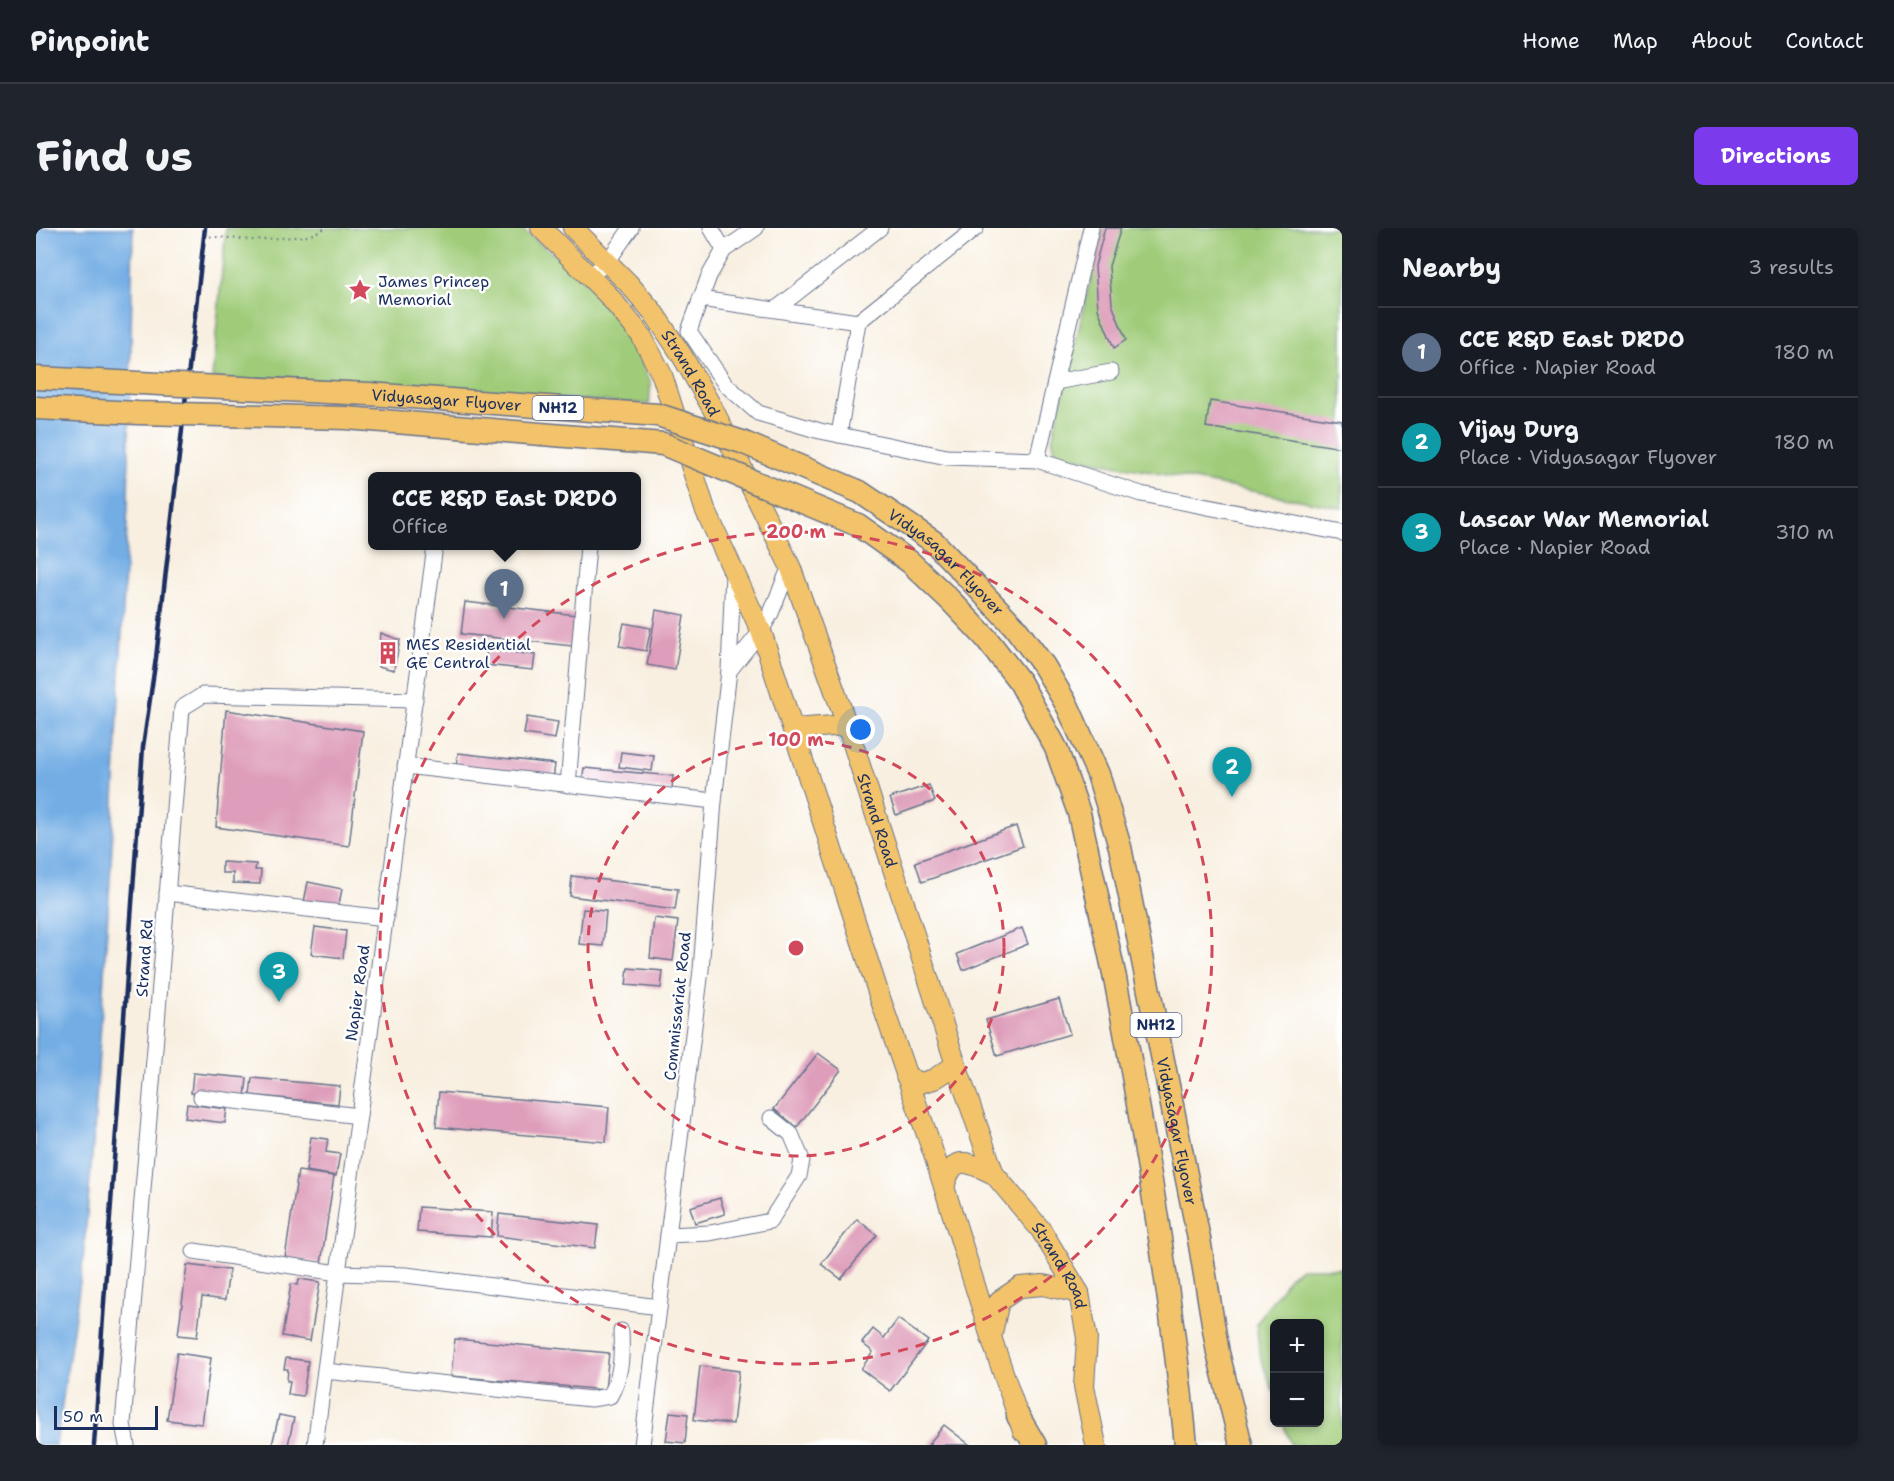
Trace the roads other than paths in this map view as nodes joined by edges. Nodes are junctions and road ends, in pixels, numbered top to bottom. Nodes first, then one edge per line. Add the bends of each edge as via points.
1 (541, 228) edge
2 (573, 228) edge
3 (631, 228) edge
4 (711, 228) edge
5 (756, 228) edge
6 (880, 228) edge
7 (976, 228) edge
8 (1091, 228) edge
9 (724, 250) junction
10 (608, 261) junction
11 (589, 277) junction
12 (700, 299) junction
13 (776, 309) junction
14 (858, 322) junction
15 (1111, 372) dead end
16 (36, 378) edge
17 (1055, 382) junction
18 (36, 408) edge
19 (839, 435) junction
20 (1037, 460) junction
21 (1342, 534) edge
22 (434, 550) edge
23 (588, 550) edge
24 (790, 567) junction
25 (734, 570) junction
26 (761, 631) junction
27 (729, 671) junction
28 (414, 700) junction
29 (847, 725) junction
30 (792, 729) junction
31 (405, 766) junction
32 (568, 785) junction
33 (714, 801) junction
34 (167, 893) junction
35 (386, 918) junction
36 (956, 1065) junction
37 (906, 1076) junction
38 (201, 1097) dead end
39 (359, 1116) junction
40 (771, 1118) dead end
41 (994, 1174) junction
42 (944, 1187) junction
43 (668, 1235) junction
44 (194, 1251) dead end
45 (338, 1273) junction
46 (1079, 1293) junction
47 (659, 1306) junction
48 (621, 1331) dead end
49 (991, 1337) junction
50 (1179, 1370) junction
51 (325, 1371) junction
52 (1018, 1416) junction
53 (127, 1445) edge
54 (315, 1445) edge
55 (642, 1445) edge
56 (1028, 1445) edge
57 (1035, 1445) edge
58 (1096, 1445) edge
59 (1186, 1445) edge
60 (1197, 1445) edge
61 (1241, 1445) edge

1 - 11 main road, Strand Road
2 - 10 main road, Strand Road
3 - 10 street
4 - 9 street
5 - 9 street
6 - 13 street
7 - 14 street
8 - 17 street
9 - 12 street
10 - 11 street
10 - 24 main road, Strand Road via 653,312 681,354 713,409
11 - 25 main road, Strand Road via 641,335 662,375 705,509
12 - 13 street
12 - 19 street via 688,331 725,384 758,413
13 - 14 street
14 - 19 street
15 - 17 street
16 - 61 highway, Vidyasagar Flyover / NH12, bridge via 369,394 658,415 742,442 860,492 934,542 1014,626 1044,666 1068,707 1098,774 1120,847 1199,1239 1218,1353
17 - 20 street
18 - 50 highway, Vidyasagar Flyover / NH12, bridge via 346,418 663,444 858,525 910,562 986,638 1020,682 1056,748 1079,813 1152,1176
19 - 20 street via 947,457
20 - 21 street via 1141,494
22 - 28 street, Napier Road
23 - 32 street
24 - 26 street
24 - 29 main road, Strand Road
25 - 26 main road, Strand Road
25 - 27 street, Commissariat Road
26 - 27 street
26 - 30 main road, Strand Road
27 - 33 street, Commissariat Road
28 - 31 street, Napier Road
28 - 34 street, Strand Rd via 203,695 182,708
29 - 30 main road
29 - 36 main road, Strand Road
30 - 37 main road, Strand Road
31 - 32 street
31 - 35 street, Napier Road
32 - 33 street
33 - 43 street, Commissariat Road via 700,970
34 - 35 street
34 - 53 street, Strand Rd via 123,1424
35 - 39 street, Napier Road
36 - 37 main road via 921,1083
36 - 41 main road, Strand Road
37 - 42 main road, Strand Road
38 - 39 street
39 - 45 street, Napier Road
40 - 43 street via 791,1134 802,1160 799,1176 770,1221 710,1233
41 - 42 main road via 966,1161 959,1162 948,1171
41 - 46 main road, Strand Road via 1041,1230
42 - 49 main road, Strand Road
43 - 47 street, Commissariat Road
44 - 45 street
45 - 47 street via 406,1275
45 - 51 street, Napier Road
46 - 49 main road via 1043,1285 1020,1287 999,1301
46 - 58 main road, Strand Road via 1087,1338 1084,1386
47 - 55 street, Commissariat Road
48 - 51 street via 618,1381 610,1395 591,1399
49 - 52 main road, Strand Road
50 - 59 highway, Vidyasagar Flyover / NH12
50 - 60 highway
51 - 54 street, Napier Road
52 - 56 main road, Strand Road
52 - 57 highway

